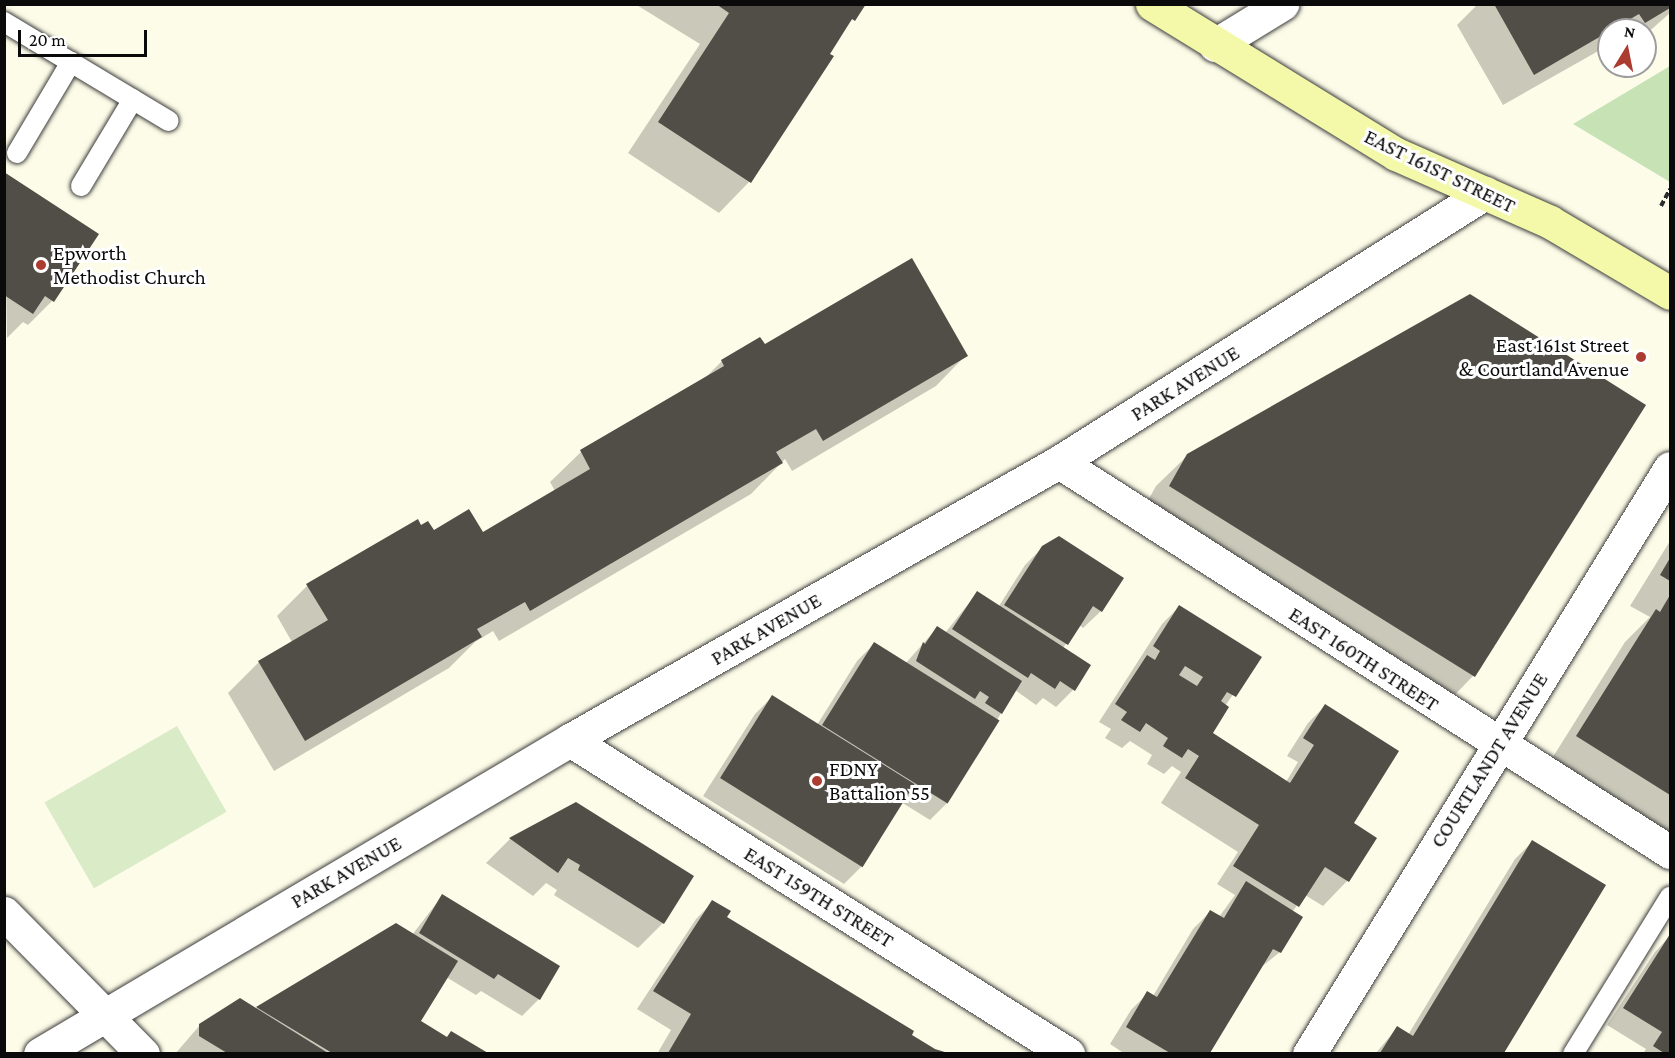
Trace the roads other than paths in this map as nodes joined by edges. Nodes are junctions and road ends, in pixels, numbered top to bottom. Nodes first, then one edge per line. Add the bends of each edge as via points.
1 (1152, 4) edge
2 (1282, 4) edge
3 (4, 22) edge
4 (1215, 45) junction
5 (71, 62) junction
6 (133, 99) junction
7 (169, 121) dead end
8 (17, 153) dead end
9 (81, 186) dead end
10 (1485, 193) junction
11 (1671, 293) edge
12 (1059, 462) junction
13 (1671, 468) edge
14 (570, 740) junction
15 (1498, 744) junction
16 (1671, 852) edge
17 (1671, 897) edge
18 (4, 913) edge
19 (104, 1014) junction
20 (40, 1053) edge
21 (143, 1053) edge
22 (1068, 1053) edge
23 (1309, 1053) edge
24 (1573, 1053) edge

1 - 4 main road, EAST 161ST STREET
2 - 4 street
3 - 5 lane
4 - 10 main road, EAST 161ST STREET via 1396,154
5 - 6 lane
5 - 8 lane
6 - 7 lane
6 - 9 lane
10 - 11 main road, EAST 161ST STREET via 1551,222
10 - 12 street, PARK AVENUE
12 - 14 street, PARK AVENUE
12 - 15 street, EAST 160TH STREET
13 - 15 street, COURTLANDT AVENUE
14 - 19 street, PARK AVENUE
14 - 22 street, EAST 159TH STREET
15 - 16 street, EAST 160TH STREET
15 - 23 street, COURTLANDT AVENUE
17 - 24 lane
18 - 19 street
19 - 20 street, PARK AVENUE
19 - 21 street

